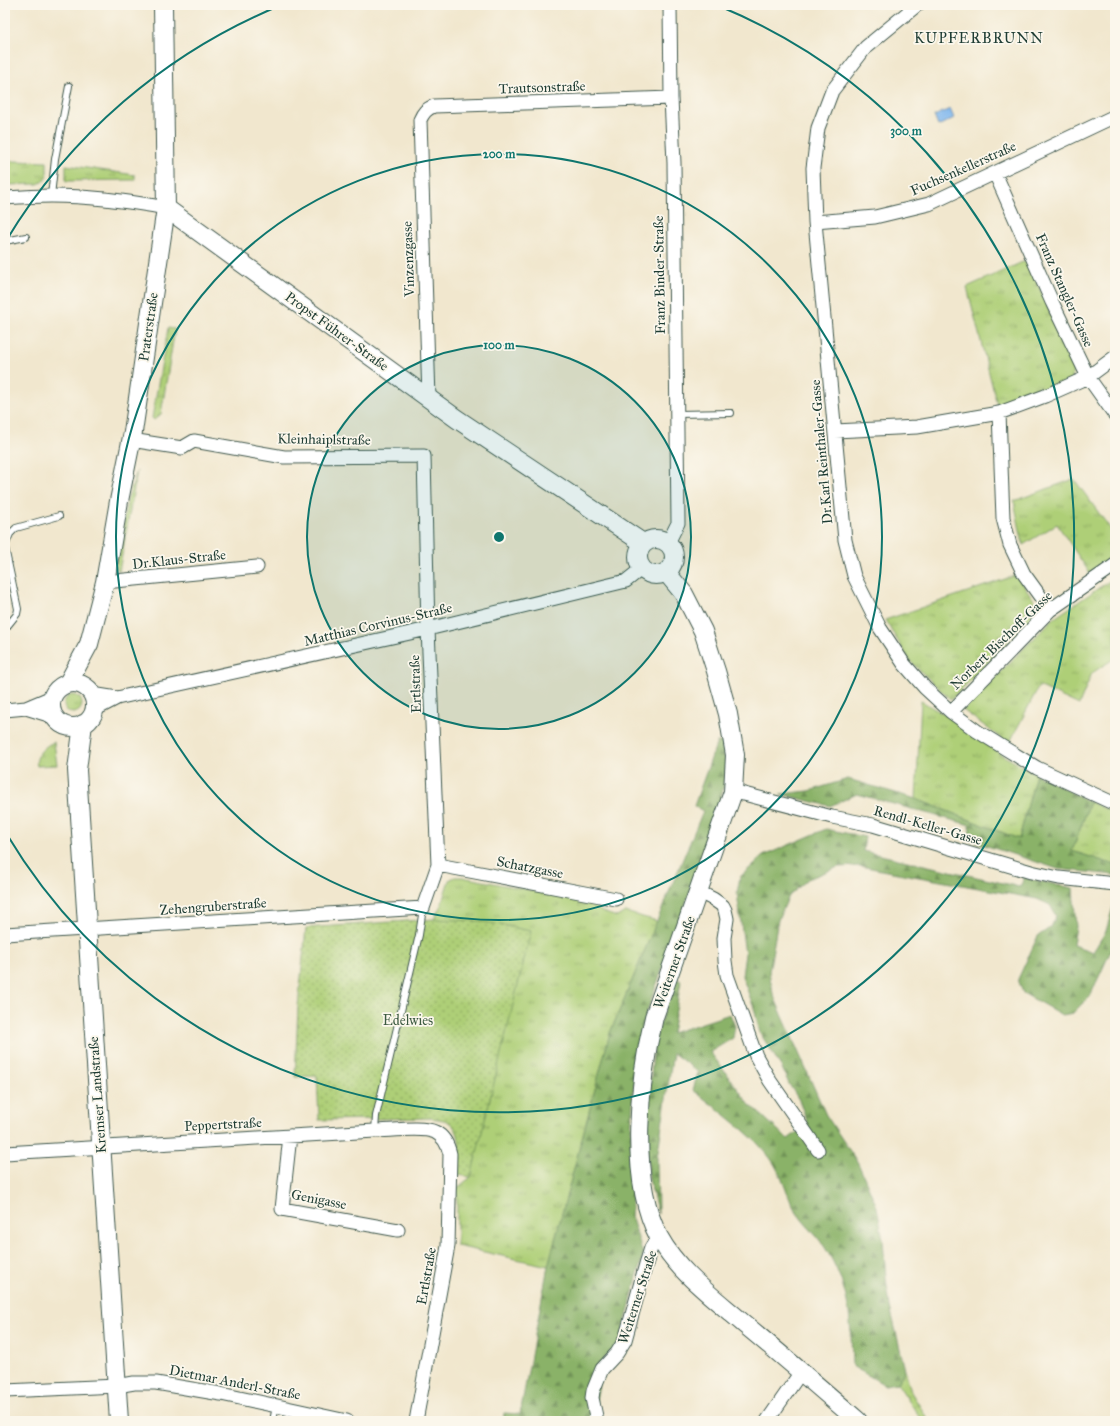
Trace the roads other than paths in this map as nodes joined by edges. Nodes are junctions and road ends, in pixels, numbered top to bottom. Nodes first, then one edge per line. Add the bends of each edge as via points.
1 (163, 5) edge
2 (670, 5) edge
3 (917, 5) edge
4 (69, 86) dead end
5 (671, 98) junction
6 (1115, 116) edge
7 (420, 120) joint
8 (995, 173) junction
9 (51, 196) junction
10 (5, 198) edge
11 (166, 208) junction
12 (816, 222) junction
13 (26, 237) dead end
14 (5, 241) edge
15 (1115, 357) edge
16 (1088, 377) junction
17 (429, 398) junction
18 (731, 413) dead end
19 (999, 413) junction
20 (677, 414) junction
21 (1115, 415) edge
22 (835, 431) junction
23 (131, 440) junction
24 (424, 456) joint
25 (59, 516) dead end
26 (668, 543) junction
27 (643, 544) junction
28 (5, 547) edge
29 (1115, 564) edge
30 (257, 567) dead end
31 (641, 569) junction
32 (666, 572) junction
33 (105, 582) junction
34 (1050, 610) junction
35 (5, 629) edge
36 (428, 629) junction
37 (89, 644) junction
38 (68, 683) junction
39 (52, 697) junction
40 (92, 698) junction
41 (26, 708) junction
42 (5, 710) edge
43 (951, 712) junction
44 (59, 721) junction
45 (82, 724) junction
46 (77, 770) junction
47 (733, 792) junction
48 (1115, 804) edge
49 (438, 866) junction
50 (1115, 884) edge
51 (699, 892) junction
52 (616, 899) dead end
53 (423, 908) junction
54 (86, 930) junction
55 (5, 934) edge
56 (375, 1131) junction
57 (290, 1136) junction
58 (441, 1137) joint
59 (101, 1147) junction
60 (818, 1150) dead end
61 (5, 1153) edge
62 (398, 1230) dead end
63 (658, 1236) junction
64 (801, 1372) junction
65 (117, 1386) junction
66 (5, 1391) edge
67 (276, 1406) junction
68 (119, 1421) edge
69 (272, 1421) edge
70 (347, 1421) edge
71 (416, 1421) edge
72 (597, 1421) edge
73 (767, 1421) edge
74 (858, 1421) edge

1 - 11 street, Praterstraße
2 - 5 street, Franz Binder-Straße
3 - 12 street, Dr.Karl Reinthaler-Gasse via 866,47 832,91 818,128 813,168
4 - 9 lane via 55,159
5 - 7 street, Trautsonstraße via 434,106 428,108
5 - 20 street, Franz Binder-Straße
6 - 8 street, Fuchsenkellerstraße
7 - 17 street, Vinzenzgasse
8 - 12 street, Fuchsenkellerstraße via 929,204 875,217
8 - 16 street, Franz Stangler-Gasse
9 - 10 street, Propst Führer-Straße
9 - 11 street, Propst Führer-Straße via 139,203
11 - 17 street, Propst Führer-Straße
11 - 23 street, Praterstraße
12 - 22 street, Dr.Karl Reinthaler-Gasse
13 - 14 lane
15 - 16 street
16 - 19 street
16 - 21 street, Franz Stangler-Gasse
17 - 27 street, Propst Führer-Straße
18 - 20 lane
19 - 22 street via 917,427
19 - 34 street via 1003,518 1010,545 1024,574
20 - 26 street, Franz Binder-Straße via 678,522
22 - 43 street, Dr.Karl Reinthaler-Gasse via 845,540 854,576 880,628 904,664
23 - 24 street, Kleinhaiplstraße via 182,448 194,441 284,457
23 - 33 street, Praterstraße
24 - 36 street, Ertlstraße
25 - 28 lane via 16,528 10,534
26 - 27 street via 655,538
26 - 32 street via 674,558 673,564
27 - 31 street via 637,553
28 - 35 lane via 18,609
29 - 34 street, Norbert Bischoff-Gasse
30 - 33 street, Dr.Klaus-Straße
31 - 32 street via 653,575
31 - 36 street, Matthias Corvinus-Straße via 626,581
32 - 47 street, Weiterner Straße via 684,594 703,631 722,692 735,755
33 - 37 street, Praterstraße
34 - 43 street, Norbert Bischoff-Gasse
36 - 40 street, Matthias Corvinus-Straße via 117,698
36 - 49 street, Ertlstraße
37 - 38 street, Praterstraße
37 - 40 street, Praterstraße
38 - 39 street
38 - 40 street via 82,685
39 - 41 street
39 - 44 street via 51,706
40 - 45 street via 90,718
41 - 42 street
41 - 44 street
43 - 48 street, Dr.Karl Reinthaler-Gasse via 977,732 1036,768
44 - 45 street via 73,726
44 - 46 street, Kremser Landstraße
45 - 46 street, Kremser Landstraße
46 - 54 street, Kremser Landstraße
47 - 50 street, Rendl-Keller-Gasse via 873,825 1031,872
47 - 51 street, Weiterner Straße
49 - 52 street, Schatzgasse
49 - 53 street, Ertlstraße
51 - 60 street via 726,910 724,938 727,975 756,1056 770,1081
51 - 63 street, Weiterner Straße via 654,1017 643,1066 639,1133 642,1180 646,1203
53 - 54 street, Zehengruberstraße
53 - 56 lane via 419,935 376,1116
54 - 55 street, Zehengruberstraße
54 - 59 street, Kremser Landstraße
56 - 57 street, Peppertstraße
56 - 58 street, Peppertstraße via 424,1129
57 - 59 street, Peppertstraße
57 - 62 street, Genigasse via 282,1209
58 - 71 street, Ertlstraße via 450,1154 448,1246
59 - 61 street, Peppertstraße
59 - 65 street, Kremser Landstraße
63 - 64 street, Weiterner Straße via 677,1264 690,1277
63 - 72 street, Weiterner Straße via 651,1248 625,1340 602,1369 593,1391
64 - 73 street
64 - 74 street, Weiterner Straße
65 - 66 street, Dietmar Anderl-Straße
65 - 67 street, Dietmar Anderl-Straße via 156,1382
65 - 68 street, Kremser Landstraße
67 - 69 lane
67 - 70 street, Dietmar Anderl-Straße

